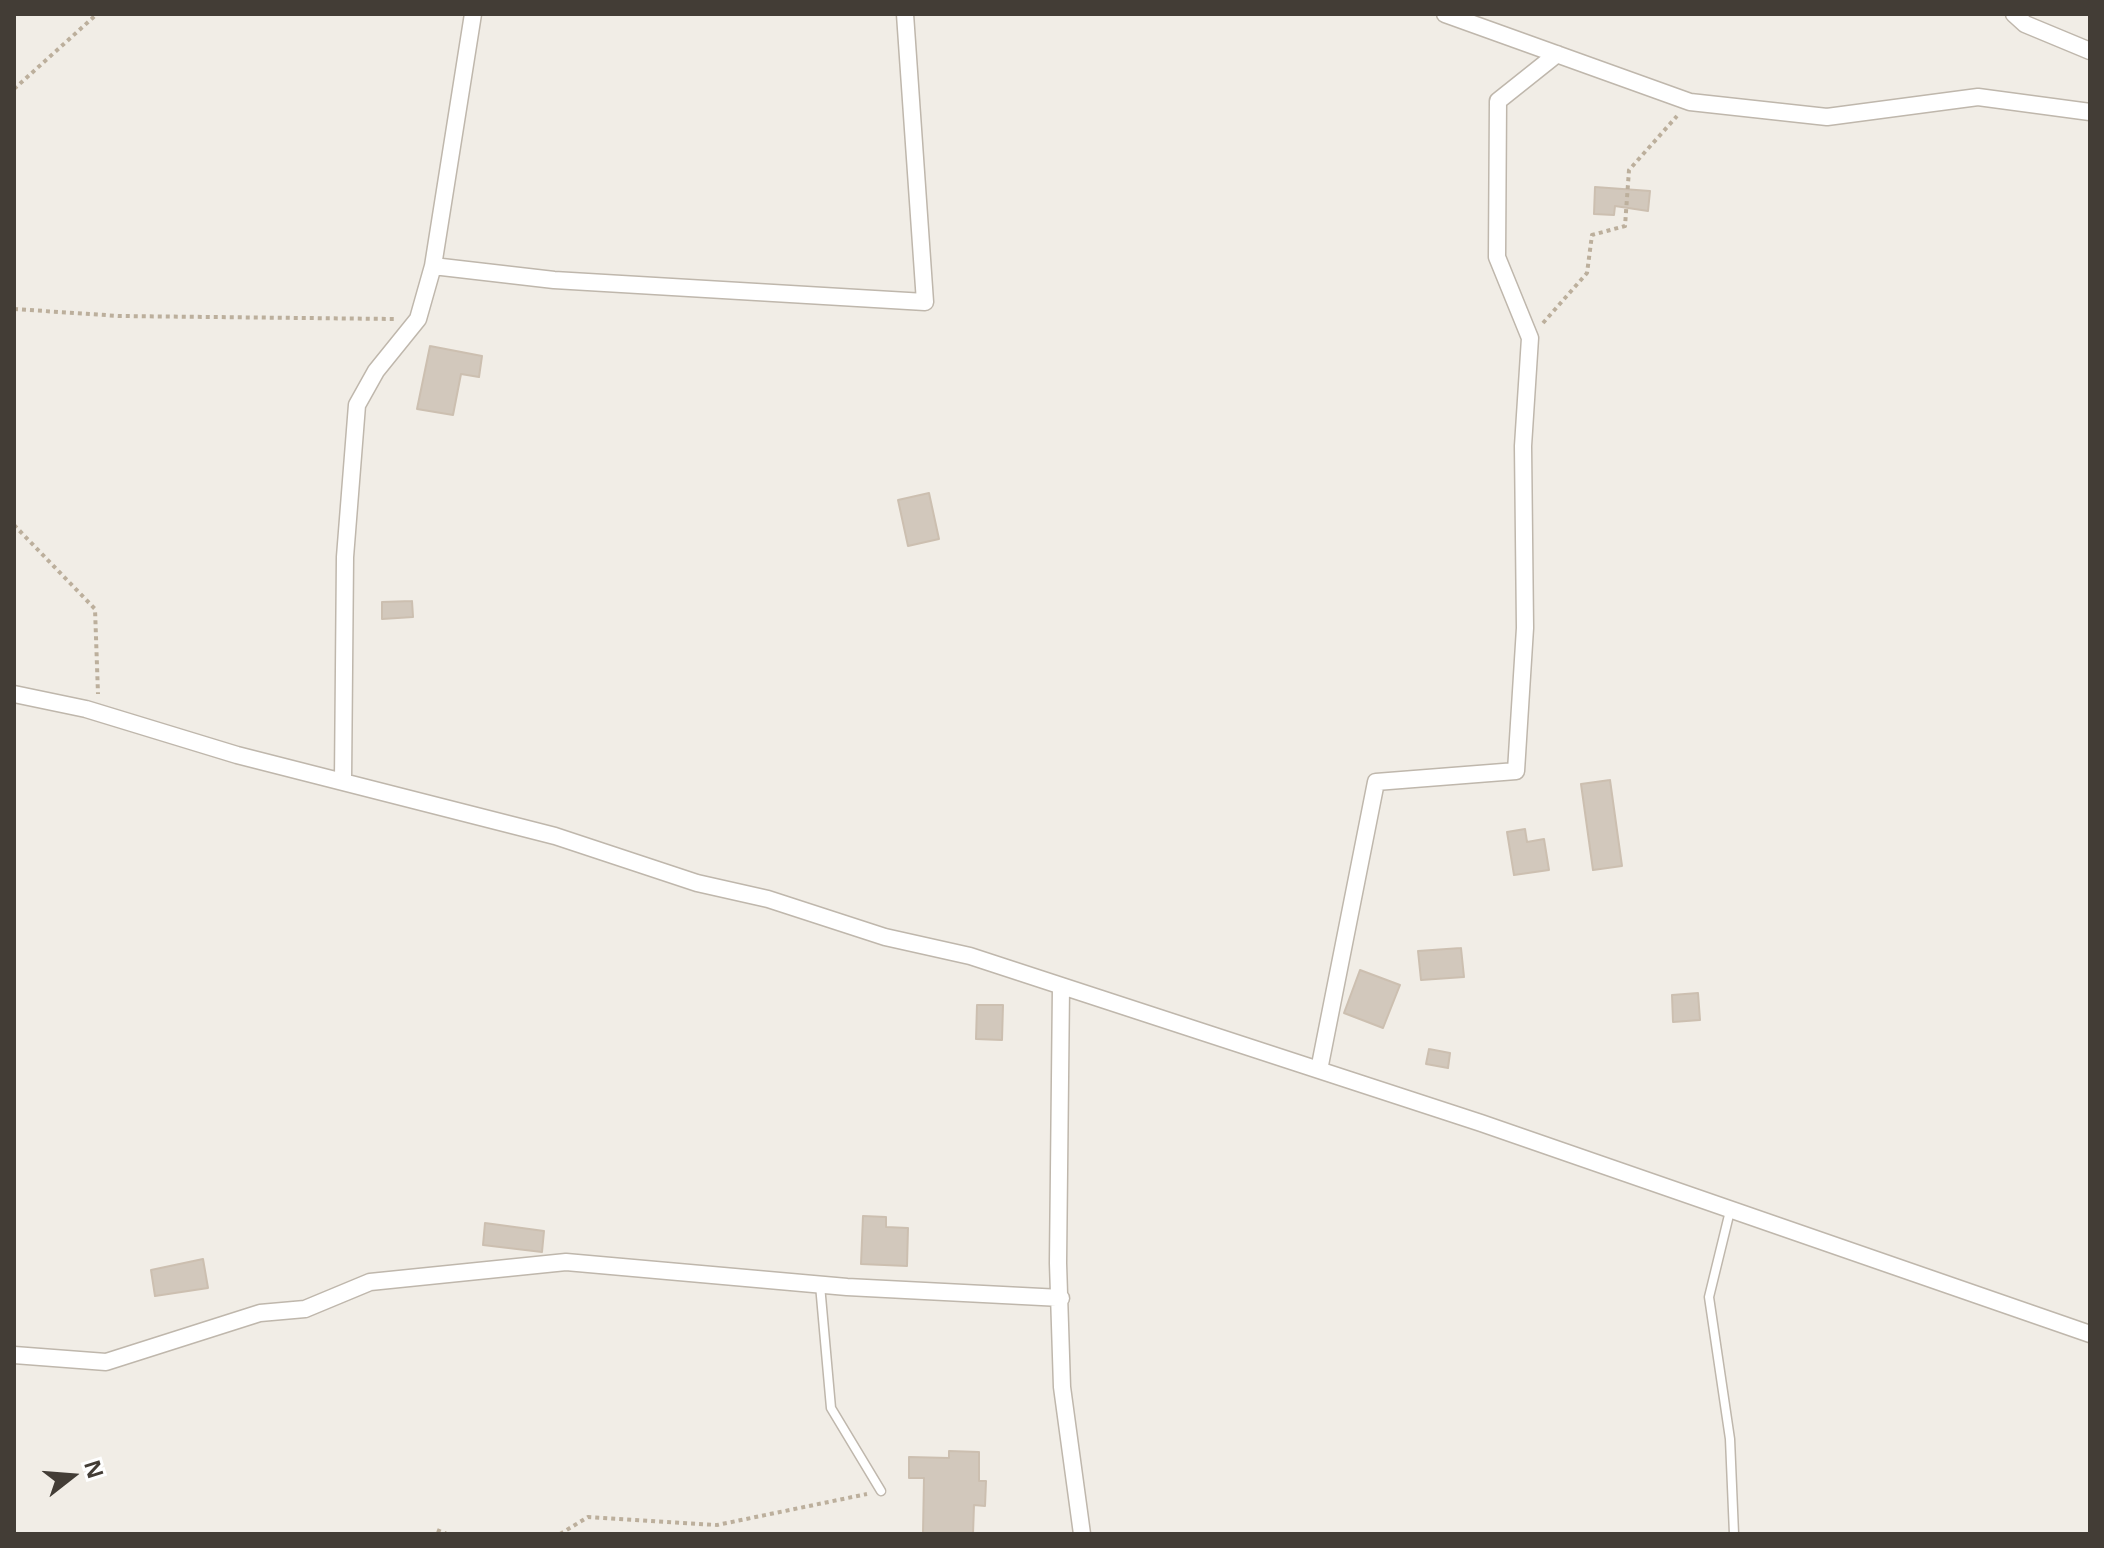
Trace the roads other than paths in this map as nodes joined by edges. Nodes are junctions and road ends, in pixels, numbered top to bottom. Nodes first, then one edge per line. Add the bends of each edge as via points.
1 (473, 14) edge
2 (905, 14) edge
3 (1445, 14) edge
4 (2014, 14) edge
5 (2090, 51) edge
6 (1557, 54) junction
7 (2090, 112) edge
8 (433, 266) junction
9 (14, 694) edge
10 (343, 780) junction
11 (1061, 987) junction
12 (1319, 1070) junction
13 (1730, 1211) junction
14 (820, 1284) junction
15 (1061, 1298) junction
16 (2090, 1334) edge
17 (14, 1355) edge
18 (881, 1491) road end
19 (1082, 1534) edge
20 (1734, 1534) edge

1 - 8 street
2 - 8 street via 925,302 554,280
3 - 6 street
4 - 5 street via 2025,24
6 - 7 street via 1690,102 1827,117 1978,97
6 - 12 street via 1498,101 1497,257 1530,338 1523,446 1525,628 1516,771 1376,782
8 - 10 street via 418,319 376,371 357,405 345,557
9 - 10 street
10 - 11 street via 555,836 697,883 970,956
11 - 12 street
11 - 15 street
12 - 13 street
13 - 16 street
13 - 20 lane via 1709,1297 1730,1439
14 - 15 street
14 - 17 street via 566,1262 491,1268 370,1282 305,1309 260,1313 106,1362
14 - 18 lane via 831,1408
15 - 19 street via 1062,1387

